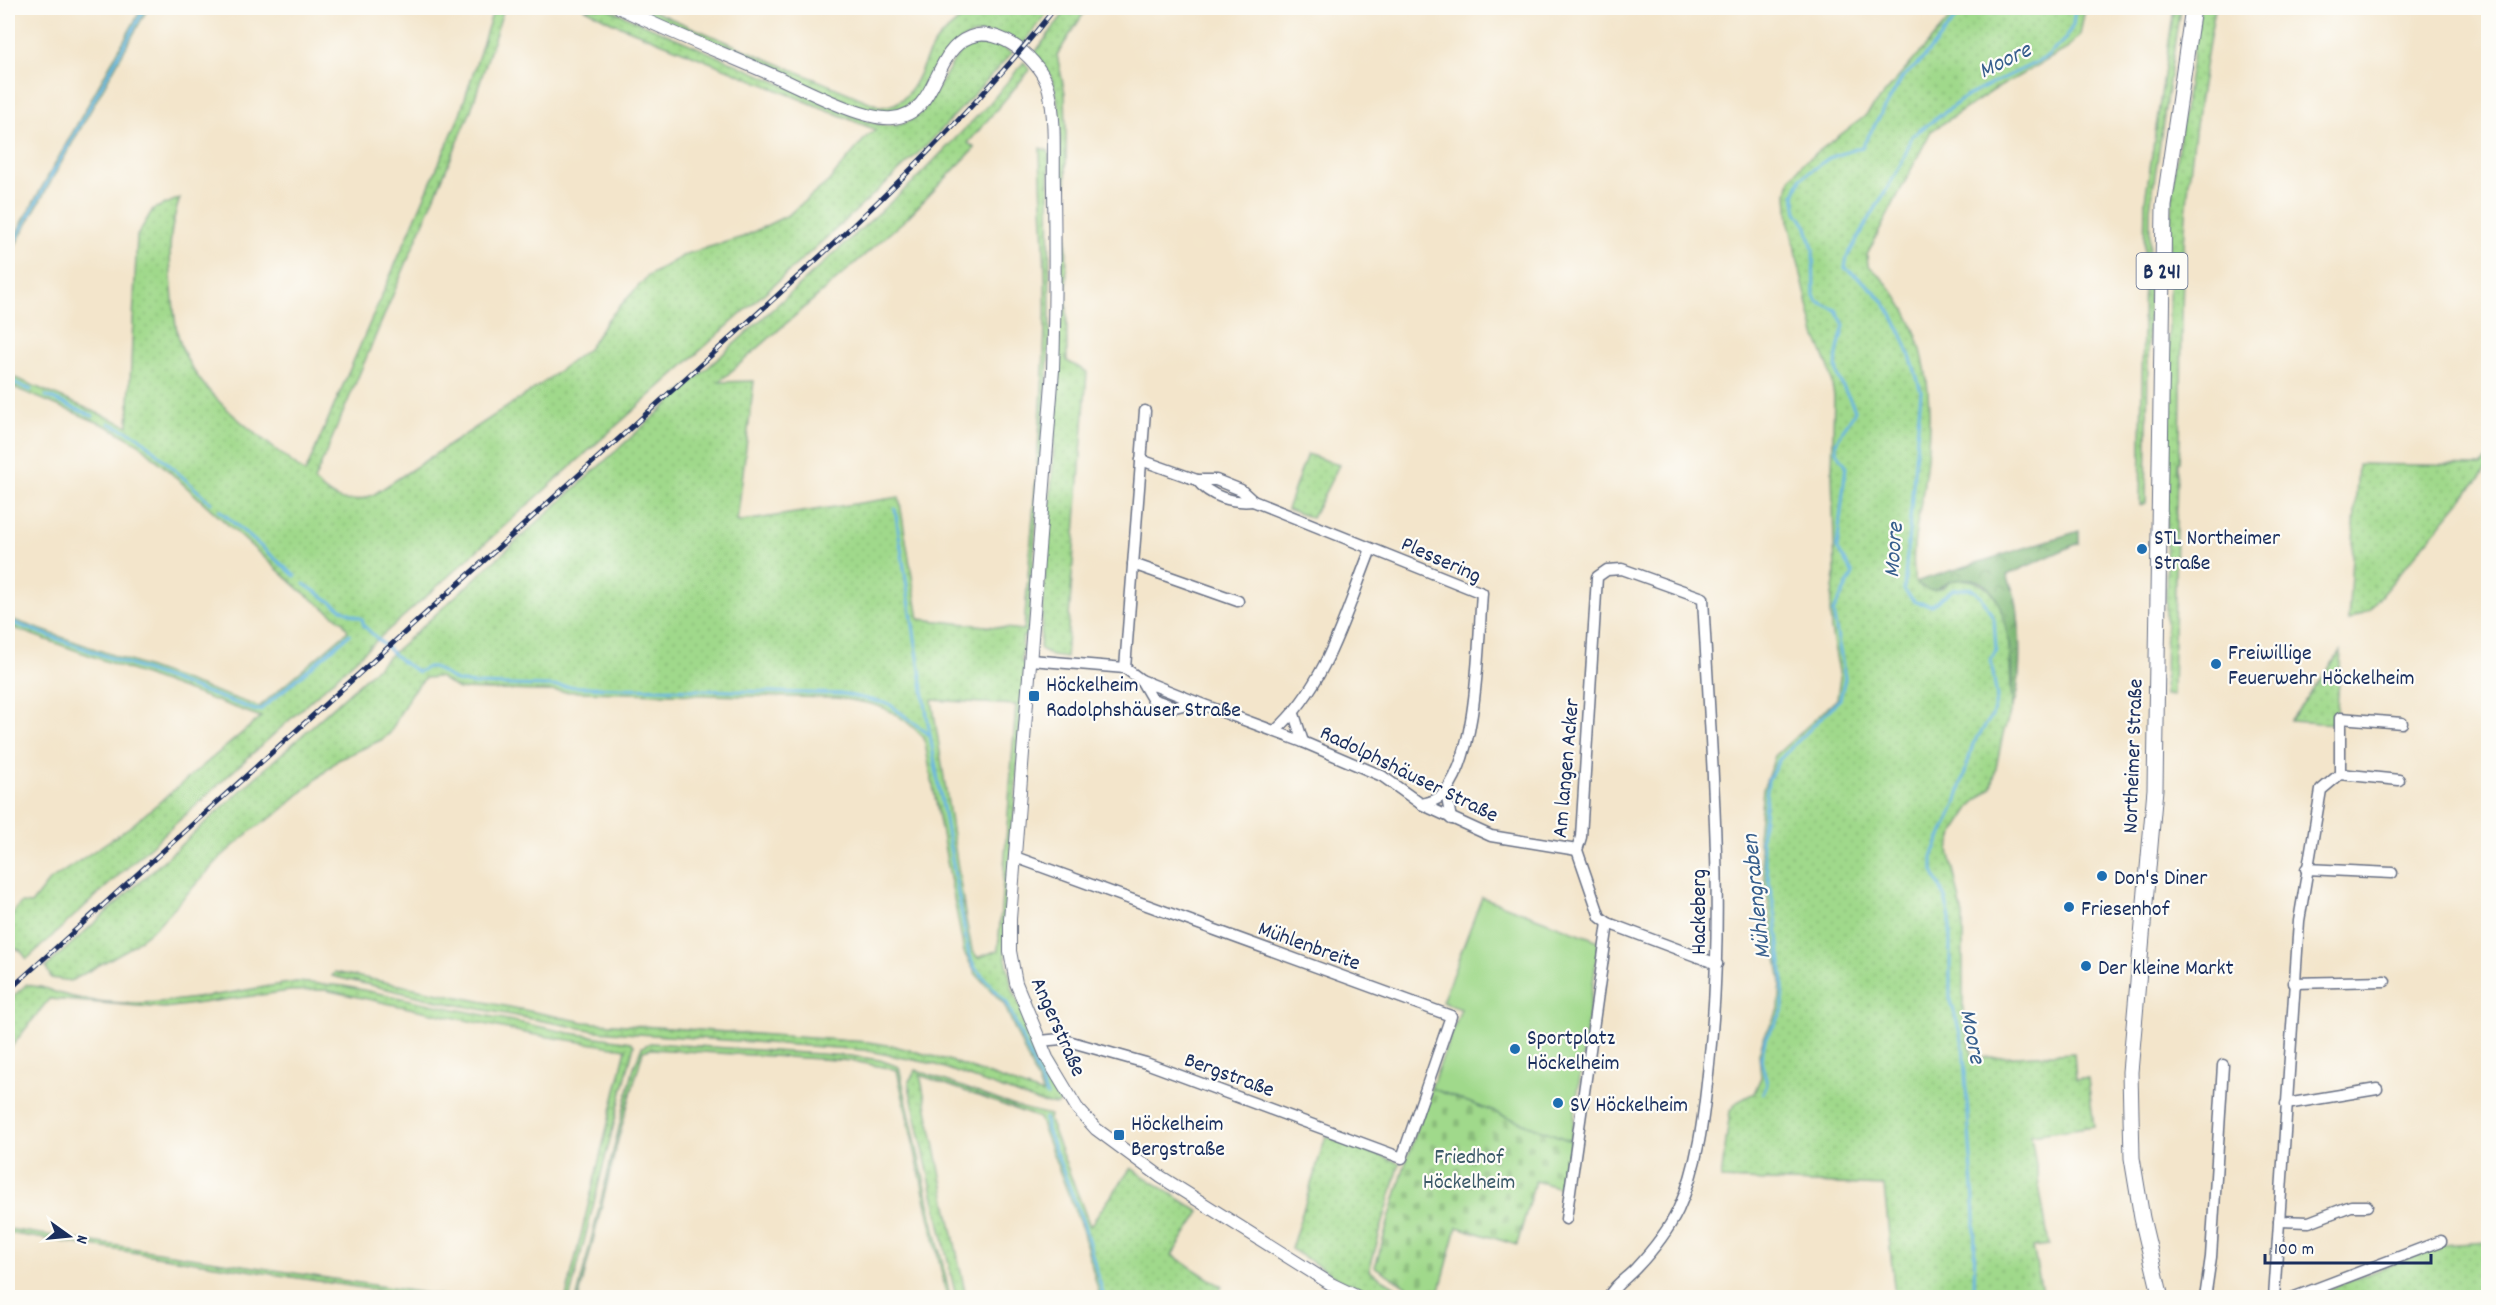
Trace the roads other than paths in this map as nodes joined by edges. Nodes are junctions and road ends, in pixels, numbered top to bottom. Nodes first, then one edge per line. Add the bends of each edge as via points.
1 (620, 8) edge
2 (2193, 8) edge
3 (1145, 411) dead end
4 (1142, 460) junction
5 (1371, 549) junction
6 (1133, 564) junction
7 (1607, 570) joint
8 (1238, 601) dead end
9 (1031, 660) junction
10 (1125, 668) junction
11 (1294, 714) junction
12 (2402, 723) dead end
13 (1275, 730) junction
14 (1303, 742) junction
15 (2340, 774) junction
16 (2399, 780) dead end
17 (1446, 792) junction
18 (1421, 804) junction
19 (1451, 819) junction
20 (1577, 850) junction
21 (1015, 857) junction
22 (2306, 869) junction
23 (2392, 873) dead end
24 (1608, 923) junction
25 (1717, 964) junction
26 (2385, 981) dead end
27 (2293, 983) junction
28 (1040, 1041) junction
29 (2223, 1065) dead end
30 (2377, 1089) dead end
31 (2286, 1104) junction
32 (1402, 1158) joint
33 (2367, 1206) dead end
34 (1566, 1219) dead end
35 (2278, 1221) junction
36 (2441, 1241) dead end
37 (1360, 1298) edge
38 (1608, 1298) edge
39 (2161, 1298) edge
40 (2205, 1298) edge
41 (2274, 1298) edge
42 (2292, 1298) edge

1 - 9 street, Angerstraße via 879,118 892,118 918,107 951,51 969,37 1003,39 1037,65 1049,88 1053,123 1055,313
2 - 39 main road, Northeimer Straße / B 241 via 2164,206 2155,789 2130,1072 2132,1158
3 - 4 street
4 - 5 street via 1197,480 1216,480 1241,490 1252,501
4 - 6 street
5 - 11 street, Plessering via 1330,653
5 - 17 street, Plessering via 1482,593 1473,698 1463,755
6 - 8 street
6 - 10 street
7 - 20 street, Am langen Acker via 1597,577 1581,837
7 - 25 street, Hackeberg via 1622,569 1703,598 1718,876
9 - 10 street
9 - 21 street, Angerstraße
10 - 13 street, Radolphshäuser Straße via 1141,680 1152,699 1175,708 1196,702
11 - 13 street, Plessering
11 - 14 street
12 - 15 street via 2340,718
13 - 14 street, Radolphshäuser Straße
14 - 18 street, Radolphshäuser Straße via 1382,776
15 - 16 street
15 - 22 street via 2321,790
17 - 18 street via 1435,801
17 - 19 street
18 - 19 street, Radolphshäuser Straße
19 - 20 street, Radolphshäuser Straße via 1491,836
20 - 24 street, Am langen Acker via 1600,917
21 - 28 street, Angerstraße via 1010,951 1017,983
21 - 32 street, Mühlenbreite via 1451,1016
22 - 23 street
22 - 27 street
24 - 25 street
24 - 34 street
25 - 38 street, Hackeberg via 1706,1095 1690,1181 1659,1242
26 - 27 street
27 - 31 street
28 - 32 street, Bergstraße via 1061,1039 1146,1063
28 - 37 street, Angerstraße via 1067,1095 1096,1129 1161,1178
29 - 40 street
30 - 31 street
31 - 35 street
33 - 35 street via 2351,1206 2309,1222
35 - 41 street
36 - 42 street

